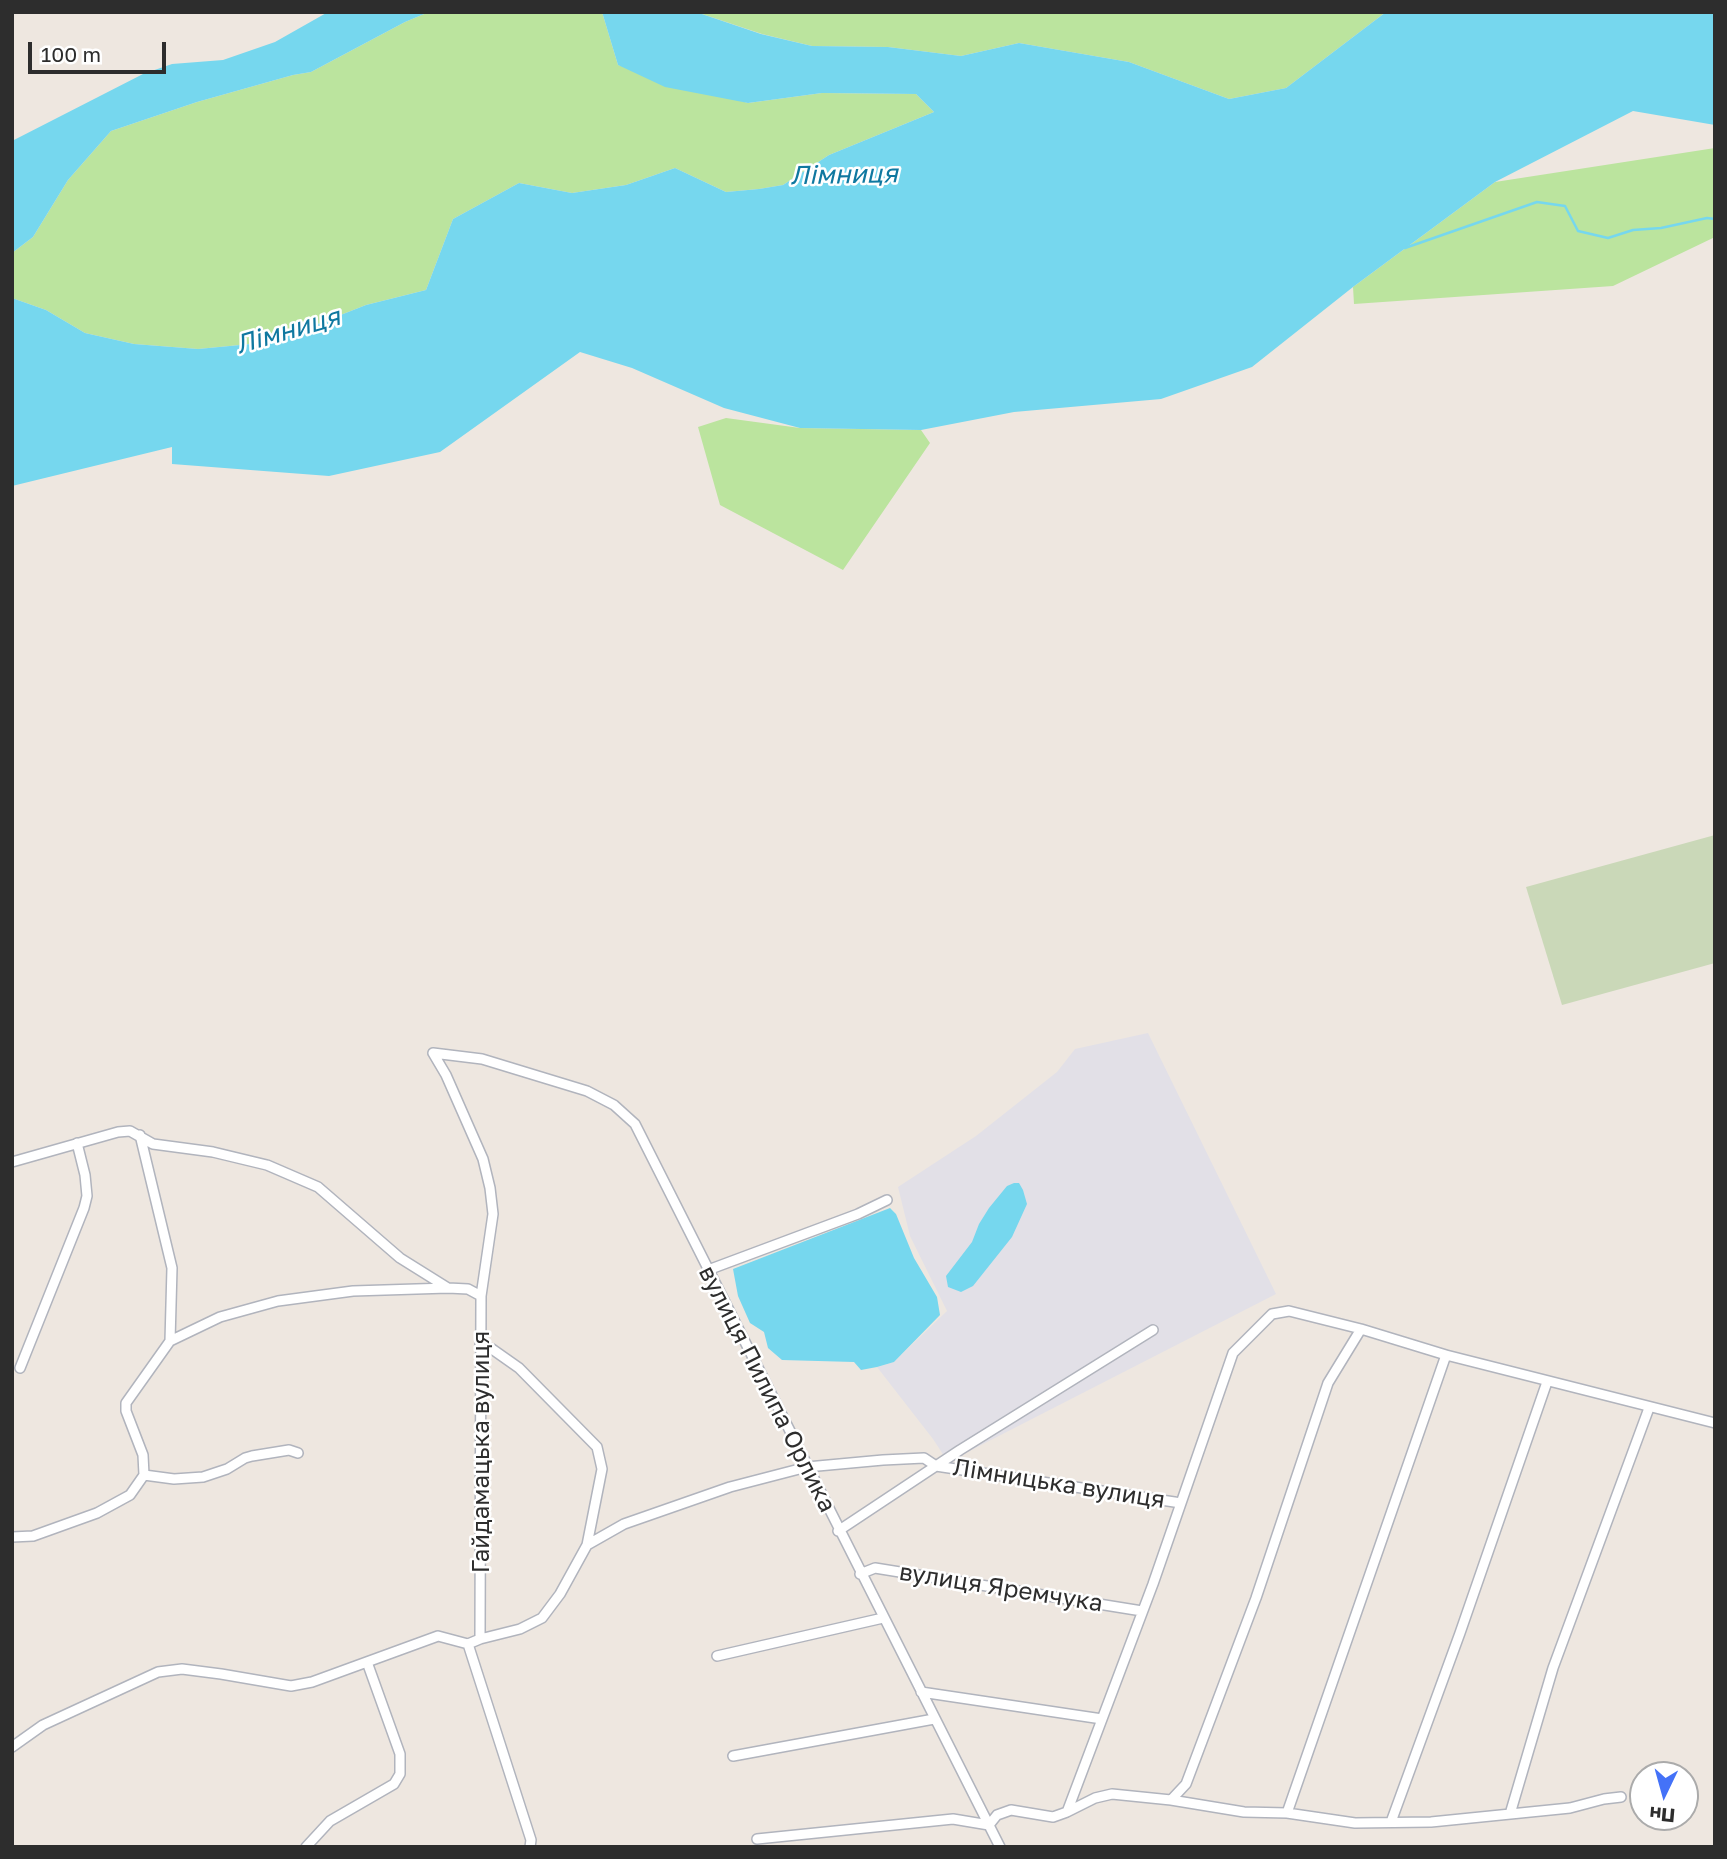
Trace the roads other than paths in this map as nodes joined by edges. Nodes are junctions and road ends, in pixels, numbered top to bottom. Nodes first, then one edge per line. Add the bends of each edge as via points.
1 (433, 1053) joint
2 (140, 1135) junction
3 (77, 1143) junction
4 (12, 1162) edge
5 (887, 1200) dead end
6 (708, 1270) junction
7 (448, 1288) junction
8 (481, 1296) junction
9 (1361, 1329) junction
10 (1153, 1330) dead end
11 (170, 1341) junction
12 (480, 1345) junction
13 (1446, 1355) junction
14 (20, 1368) dead end
15 (1546, 1382) junction
16 (1649, 1408) junction
17 (1715, 1423) edge
18 (298, 1453) dead end
19 (936, 1466) junction
20 (807, 1467) junction
21 (144, 1475) junction
22 (1181, 1503) junction
23 (838, 1531) junction
24 (12, 1537) edge
25 (587, 1545) junction
26 (860, 1574) junction
27 (1142, 1611) junction
28 (883, 1618) junction
29 (480, 1639) junction
30 (468, 1644) junction
31 (717, 1656) dead end
32 (367, 1662) junction
33 (921, 1692) junction
34 (934, 1719) junction
35 (1101, 1719) junction
36 (12, 1747) edge
37 (733, 1756) dead end
38 (1621, 1797) dead end
39 (1171, 1800) junction
40 (1067, 1812) junction
41 (1287, 1813) junction
42 (1510, 1814) junction
43 (1391, 1822) junction
44 (989, 1825) junction
45 (757, 1839) dead end
46 (306, 1847) edge
47 (530, 1847) edge
48 (1000, 1847) edge

1 - 6 street, вулиця Пилипа Орлика via 482,1059 528,1072 614,1105 635,1124
1 - 8 street, Гайдамацька вулиця via 483,1158 490,1188 493,1214
2 - 3 street via 118,1132
2 - 7 street via 153,1144 267,1165 318,1187 400,1258
2 - 11 street via 172,1268
3 - 4 street
3 - 14 street via 85,1175 84,1208
5 - 6 street
6 - 20 street, вулиця Пилипа Орлика
7 - 8 street via 468,1289
7 - 11 street via 353,1291 278,1301 220,1317
8 - 12 street, Гайдамацька вулиця
9 - 13 street
9 - 22 street via 1289,1311 1272,1314 1233,1353
9 - 39 street via 1328,1383 1256,1598 1186,1784
10 - 19 street
11 - 21 street via 126,1403 143,1455
12 - 25 street via 519,1368 597,1447 602,1469
12 - 29 street, Гайдамацька вулиця
13 - 15 street
13 - 41 street
15 - 16 street
15 - 43 street
16 - 17 street
16 - 42 street via 1553,1668
18 - 21 street via 289,1450 252,1456 203,1477
19 - 20 street, Лімницька вулиця via 924,1458
19 - 22 street, Лімницька вулиця
19 - 23 street
20 - 23 street, вулиця Пилипа Орлика
20 - 25 street, Лімницька вулиця via 730,1487 624,1524
21 - 24 street via 130,1495 97,1513 33,1536
22 - 27 street
23 - 26 street, вулиця Пилипа Орлика
25 - 29 street via 541,1618 520,1629
26 - 27 street, вулиця Яремчука via 876,1569
26 - 28 street, вулиця Пилипа Орлика
27 - 35 street
28 - 31 street
28 - 33 street, вулиця Пилипа Орлика
29 - 30 street
30 - 32 street via 438,1636
30 - 47 street
32 - 36 street via 291,1686 221,1674 159,1672 43,1725
32 - 46 street via 400,1754 400,1774 394,1784 330,1821
33 - 34 street, вулиця Пилипа Орлика
33 - 35 street
34 - 37 street
34 - 44 street, вулиця Пилипа Орлика
35 - 40 street
38 - 42 street
39 - 40 street via 1112,1794
39 - 41 street via 1244,1812
40 - 44 street via 1053,1817 1011,1810 997,1815
41 - 43 street via 1355,1823
42 - 43 street
44 - 45 street via 953,1819
44 - 48 street, вулиця Пилипа Орлика

